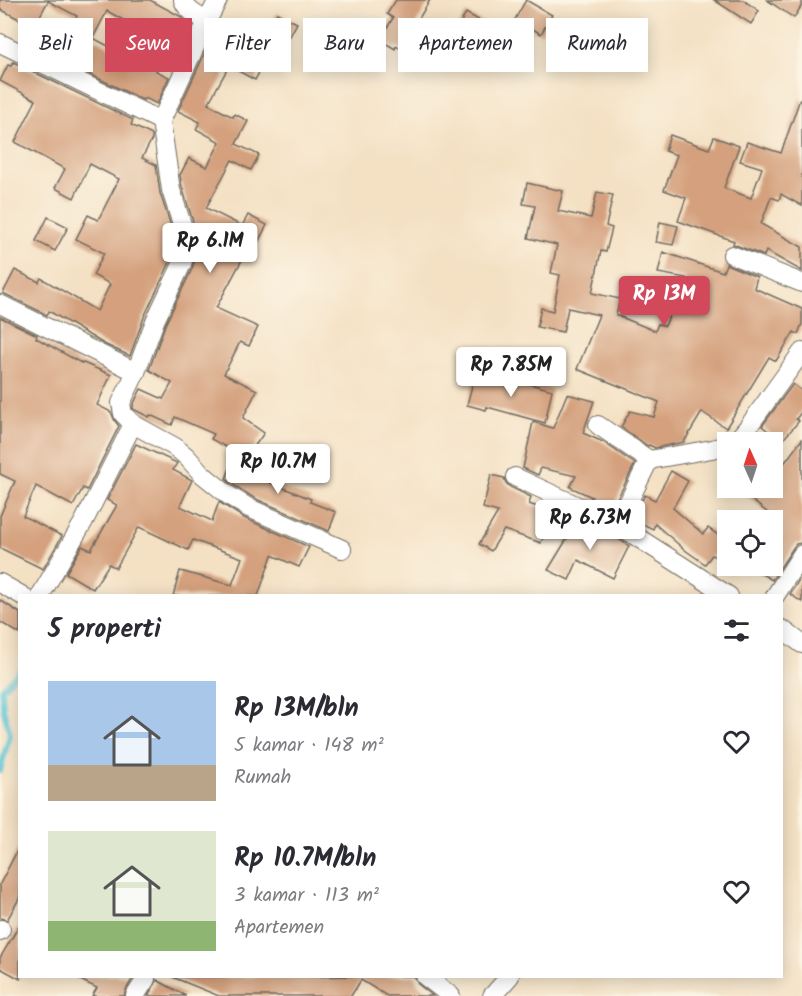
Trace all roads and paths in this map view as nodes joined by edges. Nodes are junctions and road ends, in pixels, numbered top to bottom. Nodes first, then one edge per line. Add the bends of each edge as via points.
1 (183, 0) edge
2 (218, 0) edge
3 (209, 18) edge
4 (204, 19) edge
5 (204, 27) edge
6 (0, 43) edge
7 (160, 121) junction
8 (732, 255) dead end
9 (802, 283) edge
10 (0, 304) edge
11 (802, 352) edge
12 (136, 372) junction
13 (133, 424) junction
14 (598, 425) dead end
15 (744, 432) edge
16 (717, 448) edge
17 (649, 459) junction
18 (515, 477) dead end
19 (615, 523) junction
20 (342, 549) dead end
21 (802, 554) edge
22 (0, 583) edge
23 (19, 594) edge
24 (41, 594) edge
25 (726, 594) edge
26 (776, 594) edge
27 (783, 630) edge
28 (802, 644) edge
29 (428, 978) edge
30 (508, 978) edge
31 (146, 979) dead end
32 (135, 996) edge
33 (451, 996) edge
34 (492, 996) edge

1 - 4 street
2 - 3 street
5 - 7 street
6 - 7 street
7 - 12 street via 171,190 187,240 186,251
8 - 9 street
10 - 12 street
11 - 15 street
12 - 13 street via 121,403 123,414
13 - 20 street via 176,447 202,474 249,508
13 - 24 street
14 - 17 street
16 - 17 street
17 - 19 street
18 - 19 street
19 - 25 street
21 - 26 street
22 - 23 street
27 - 28 street
29 - 33 street
30 - 34 street
31 - 32 street

